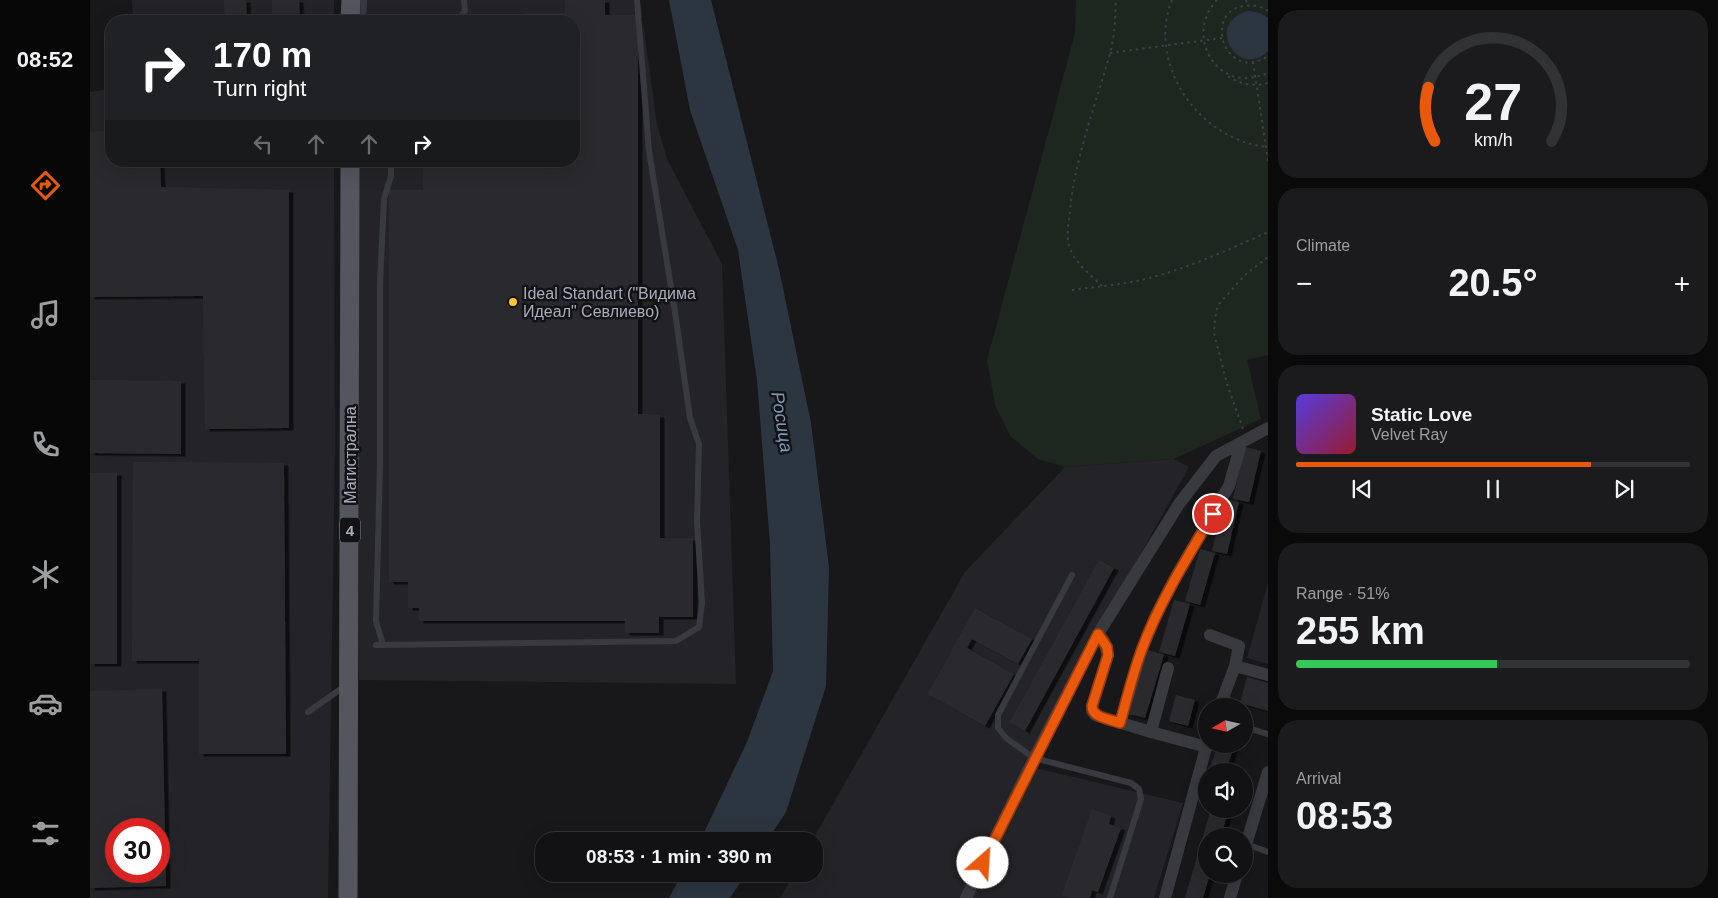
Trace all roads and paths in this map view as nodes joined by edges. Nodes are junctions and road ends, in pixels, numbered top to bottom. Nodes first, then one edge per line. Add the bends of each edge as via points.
1 (351, 0) edge
2 (364, 0) edge
3 (464, 0) edge
4 (637, 0) edge
5 (1116, 0) edge
6 (1172, 0) edge
7 (1217, 0) edge
8 (1246, 0) edge
9 (1247, 6) junction
10 (1268, 10) edge
11 (350, 15) edge
12 (363, 15) edge
13 (462, 15) edge
14 (1222, 38) junction
15 (1203, 40) junction
16 (1166, 45) junction
17 (1110, 53) junction
18 (1268, 56) edge
19 (1253, 62) junction
20 (1217, 66) junction
21 (1268, 73) edge
22 (1256, 78) junction
23 (1268, 83) edge
24 (1258, 86) junction
25 (1267, 147) edge
26 (1268, 161) edge
27 (350, 167) edge
28 (391, 167) edge
29 (1268, 232) edge
30 (1268, 257) edge
31 (1102, 286) junction
32 (1072, 290) dead end
33 (1268, 428) edge
34 (1244, 442) junction
35 (1072, 575) dead end
36 (1098, 634) junction
37 (1210, 635) dead end
38 (1235, 666) junction
39 (1168, 668) dead end
40 (1268, 675) edge
41 (350, 682) junction
42 (1223, 698) edge
43 (308, 712) dead end
44 (1120, 723) junction
45 (1253, 730) edge
46 (1151, 732) junction
47 (1268, 734) edge
48 (1198, 743) edge
49 (1205, 753) edge
50 (1034, 758) junction
51 (1268, 772) edge
52 (1251, 828) edge
53 (1253, 849) edge
54 (1268, 852) edge
55 (1234, 883) edge
56 (348, 898) edge
57 (966, 898) edge
58 (1110, 898) edge
59 (1164, 898) edge
60 (1230, 898) edge

1 - 11 main road
2 - 12 lane
3 - 13 lane via 465,11
4 - 28 lane via 649,151 690,418 698,444 697,521 702,603 699,627 676,641 379,645 376,621 380,283 384,199
5 - 17 path
6 - 16 path via 1166,22
7 - 15 path via 1203,26
8 - 9 path
9 - 10 path
9 - 14 path via 1236,7 1228,14 1223,22
14 - 15 path
14 - 19 path via 1234,58
15 - 16 path
15 - 20 path
16 - 17 path
16 - 25 path via 1170,67 1195,110 1234,138
17 - 31 path via 1072,192 1068,233 1069,246 1077,262
18 - 19 path
19 - 22 path
20 - 22 path via 1229,75
20 - 24 path via 1232,79
21 - 22 path
22 - 24 path
23 - 24 path
24 - 25 path
25 - 26 path
27 - 41 main road, Магистрална / 4
29 - 31 path via 1187,266 1138,281
30 - 34 path via 1245,276 1218,306 1215,318 1214,333
31 - 32 path
33 - 34 street
34 - 36 street via 1216,456 1179,504
34 - 44 street via 1229,486 1155,617
35 - 50 lane via 998,715 998,728 1006,738
36 - 44 street via 1107,647 1108,655 1092,711
36 - 50 street
37 - 38 street via 1239,646
38 - 40 street
38 - 42 street
39 - 46 street
41 - 43 lane
41 - 56 main road, Магистрална / 4
44 - 46 street
45 - 47 lane
46 - 48 street
49 - 59 street
50 - 57 street
50 - 58 lane via 1131,783 1139,789 1141,799
51 - 52 street
53 - 54 lane
55 - 60 street

